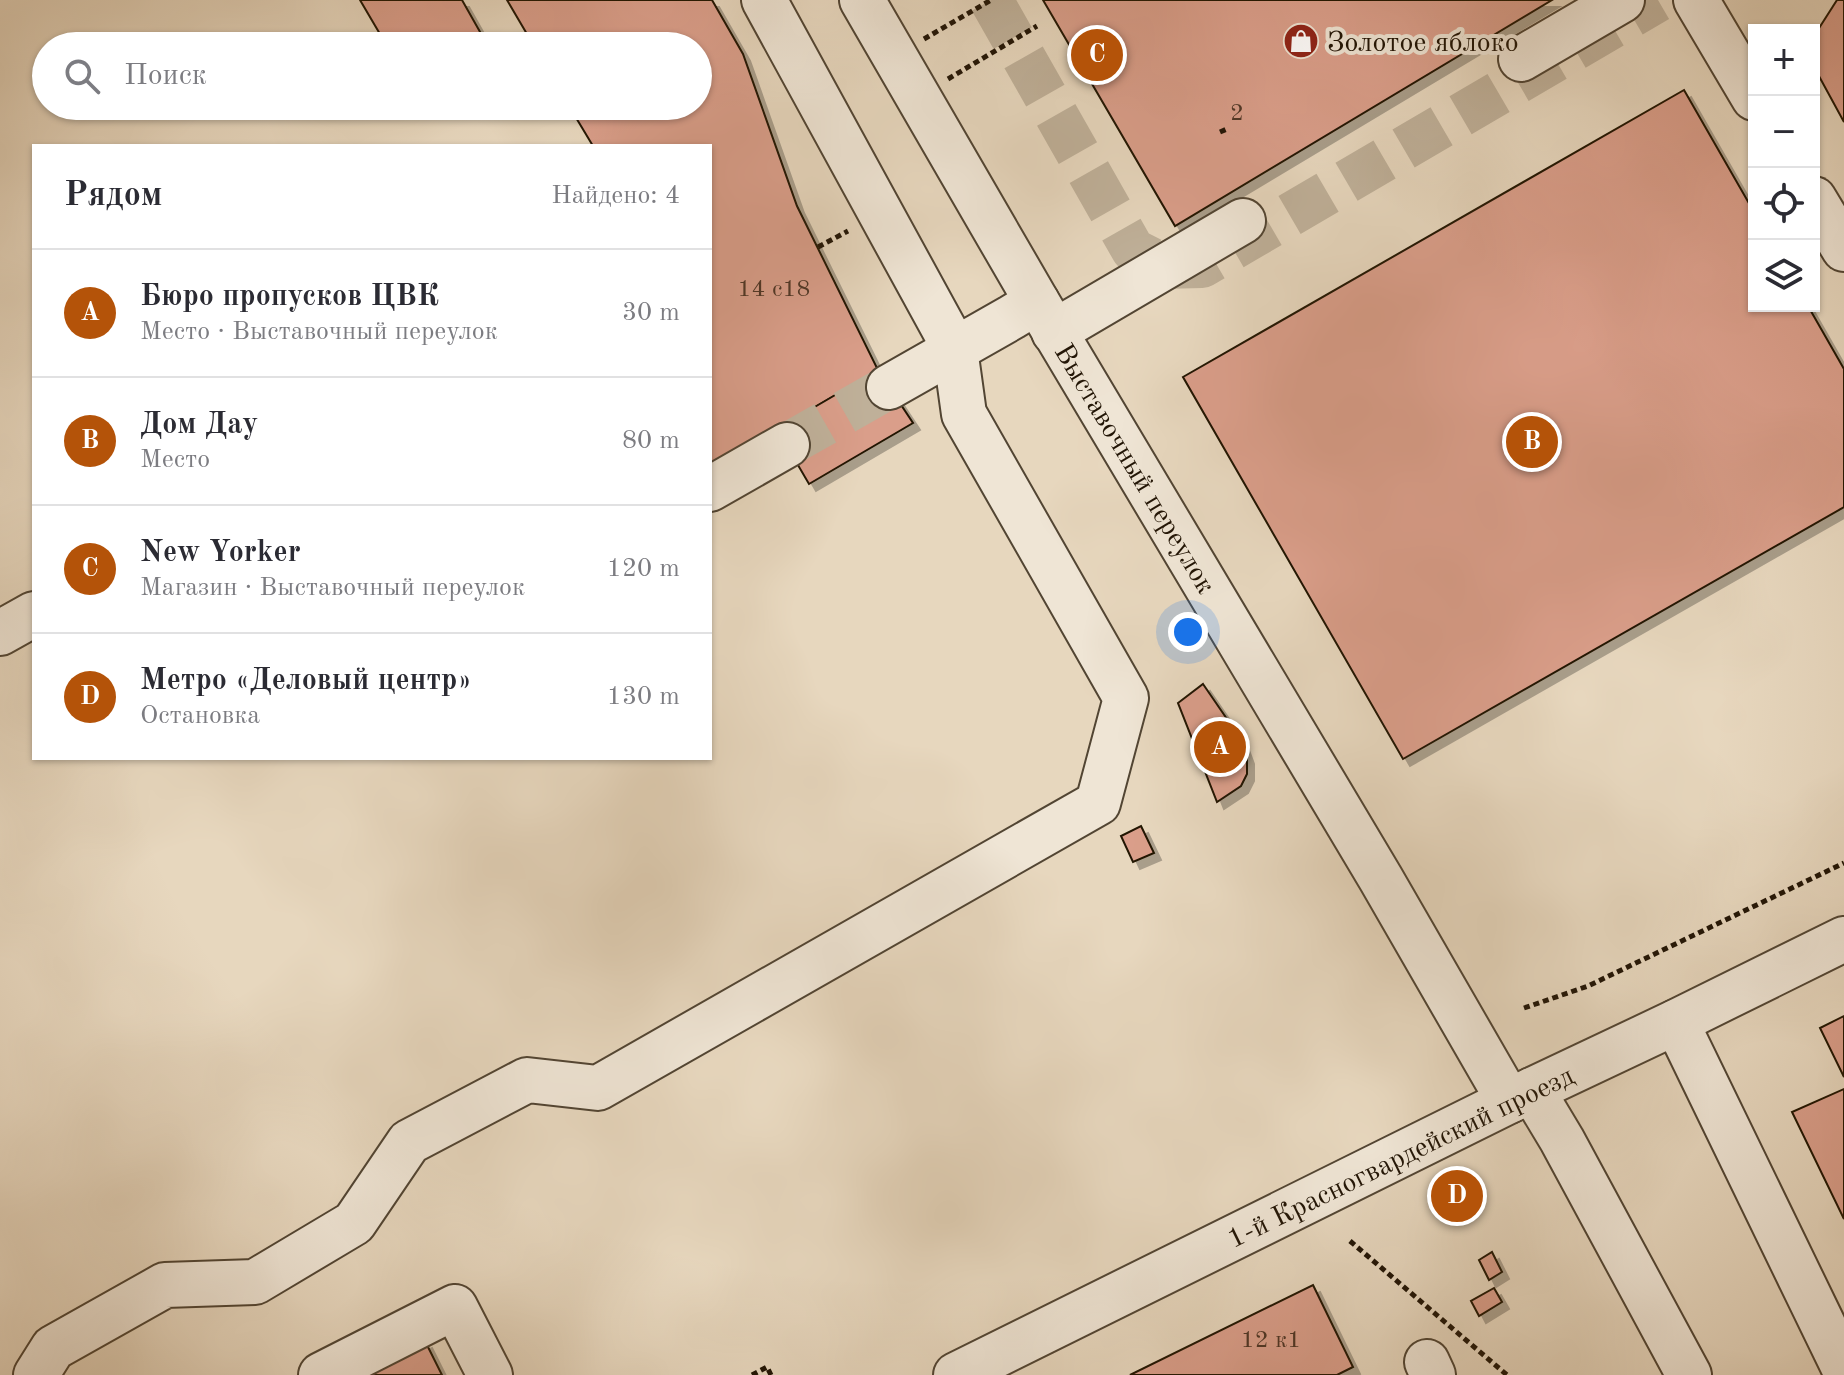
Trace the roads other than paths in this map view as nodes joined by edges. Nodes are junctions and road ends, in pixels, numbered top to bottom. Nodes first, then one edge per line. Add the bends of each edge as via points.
1 (764, 0) edge
2 (862, 0) edge
3 (1622, 0) edge
4 (1696, 0) edge
5 (1521, 59) dead end
6 (1753, 96) edge
7 (1820, 209) edge
8 (1243, 221) dead end
9 (1844, 249) edge
10 (1046, 317) junction
11 (955, 349) junction
12 (889, 387) tunnel mouth
13 (787, 445) tunnel mouth
14 (712, 488) edge
15 (32, 615) edge
16 (0, 633) edge
17 (1844, 939) edge
18 (1676, 1022) junction
19 (1521, 1095) junction
20 (1023, 1361) edge
21 (1844, 1368) edge
22 (36, 1375) edge
23 (321, 1375) edge
24 (490, 1375) edge
25 (956, 1375) edge
26 (1689, 1375) edge

1 - 11 street
2 - 10 street, Выставочный переулок
3 - 5 street
4 - 6 street
7 - 9 street
8 - 10 street
10 - 11 street via 1012,317
10 - 19 street, Выставочный переулок via 1373,865
11 - 12 street
11 - 22 street via 964,414 1126,698 1098,803 598,1088 527,1080 409,1142 354,1223 255,1282 165,1285 53,1348
13 - 14 street
15 - 16 street
17 - 18 street, 1-й Красногвардейский проезд
18 - 19 street, 1-й Красногвардейский проезд
18 - 21 street
19 - 20 street, 1-й Красногвардейский проезд
19 - 26 street, Выставочный переулок via 1562,1140
20 - 25 street, 1-й Красногвардейский проезд
23 - 24 street via 455,1307

